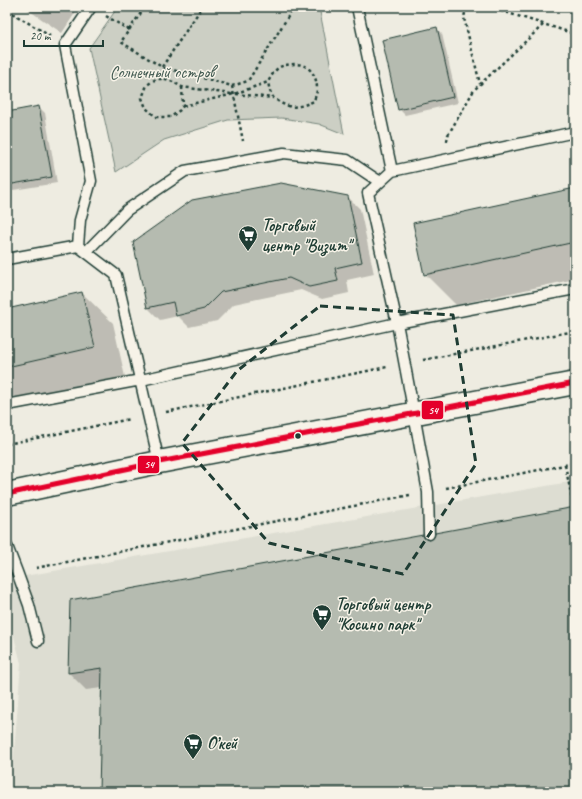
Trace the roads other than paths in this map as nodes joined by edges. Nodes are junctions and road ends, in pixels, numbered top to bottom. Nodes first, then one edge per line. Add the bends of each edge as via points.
1 (91, 7) edge
2 (357, 7) edge
3 (575, 132) edge
4 (392, 171) junction
5 (380, 182) junction
6 (82, 249) junction
7 (7, 259) edge
8 (575, 289) edge
9 (397, 323) junction
10 (141, 380) junction
11 (575, 383) edge
12 (7, 405) edge
13 (414, 414) junction
14 (159, 462) junction
15 (7, 494) edge
16 (429, 534) dead end
17 (7, 546) edge
18 (38, 641) dead end

1 - 6 lane via 65,45 91,181 80,220
2 - 4 lane
3 - 4 lane
4 - 5 lane
5 - 6 lane via 347,160 284,153 185,171 127,210
5 - 9 lane via 368,193
6 - 7 lane
6 - 10 lane via 116,275
8 - 9 lane
9 - 10 lane
9 - 13 lane
10 - 12 lane
10 - 14 lane
11 - 13 street
13 - 14 street
13 - 16 lane via 428,492
14 - 15 street
17 - 18 lane via 29,606

